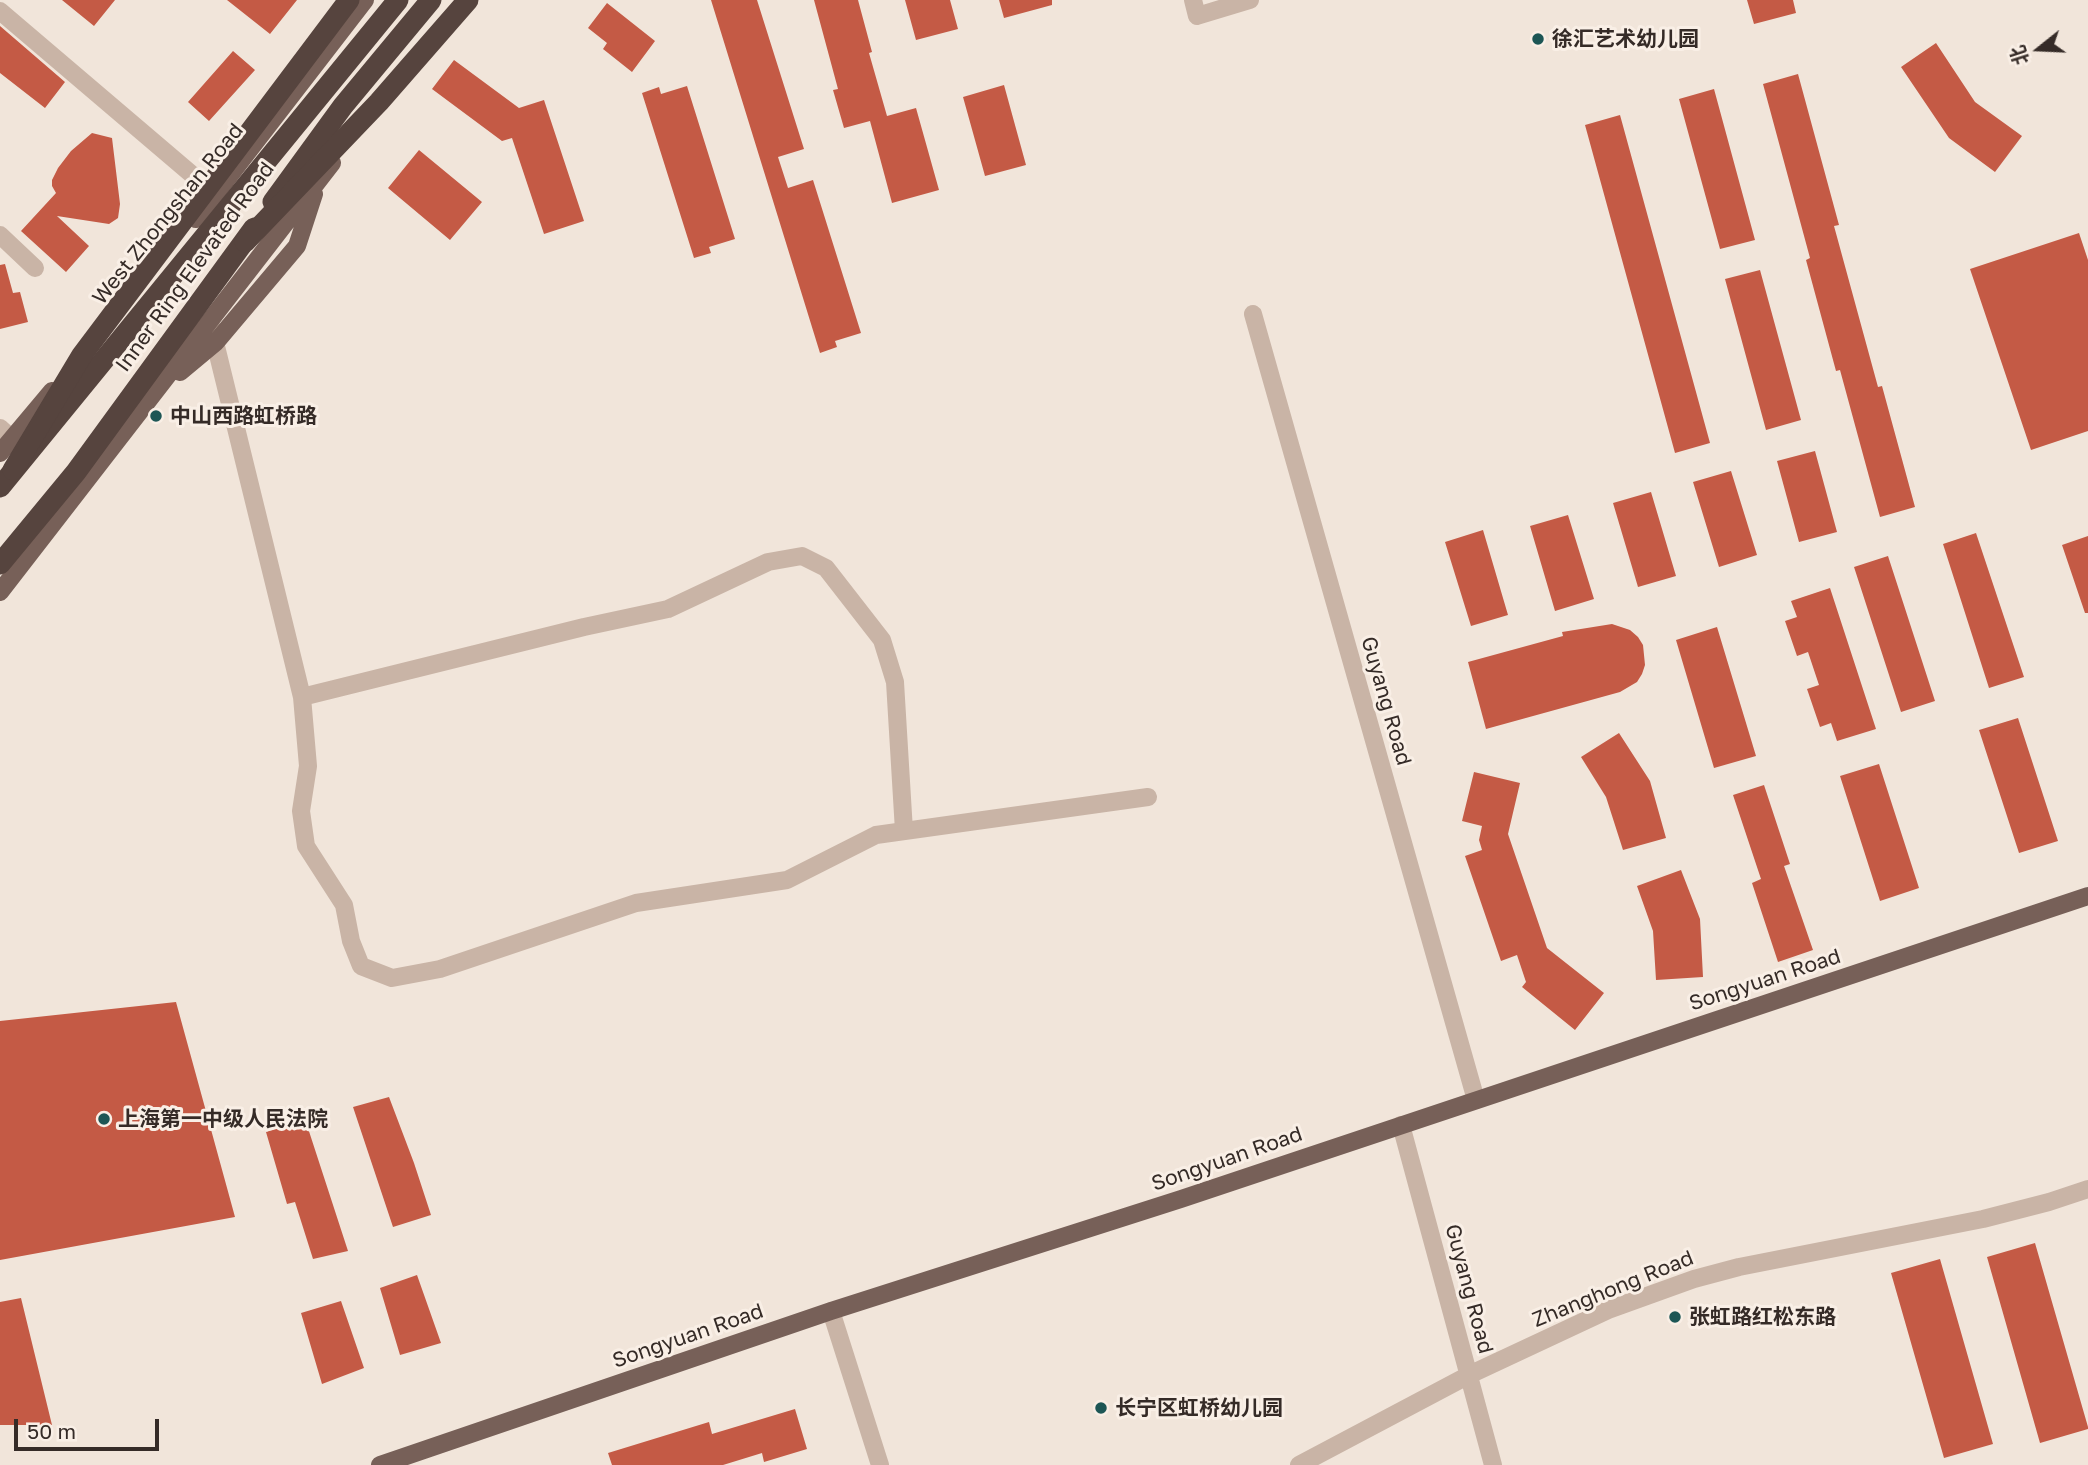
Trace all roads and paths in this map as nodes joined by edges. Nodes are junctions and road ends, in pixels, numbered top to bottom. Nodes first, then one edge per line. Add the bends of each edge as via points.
1 (349, 0) edge
2 (365, 0) edge
3 (398, 0) edge
4 (431, 0) edge
5 (457, 0) edge
6 (468, 0) edge
7 (1250, 0) edge
8 (1195, 8) edge
9 (0, 11) edge
10 (318, 181) junction
11 (216, 195) junction
12 (0, 235) edge
13 (244, 242) junction
14 (35, 268) dead end
15 (1254, 314) dead end
16 (210, 322) junction
17 (216, 342) junction
18 (153, 395) junction
19 (4, 440) edge
20 (13, 470) junction
21 (0, 487) edge
22 (0, 564) edge
23 (0, 592) edge
24 (302, 697) junction
25 (1148, 797) dead end
26 (904, 831) junction
27 (2088, 896) edge
28 (1476, 1100) junction
29 (1401, 1125) junction
30 (2088, 1189) edge
31 (831, 1311) junction
32 (1469, 1375) junction
33 (380, 1465) edge
34 (880, 1465) edge
35 (1299, 1465) edge
36 (1493, 1465) edge

1 - 20 highway, bridge via 82,355
2 - 11 main road, West Zhongshan Road
3 - 20 highway, Inner Ring Elevated Road, bridge
4 - 13 highway, Inner Ring Elevated Road, bridge via 344,106
5 - 10 main road
6 - 13 highway, bridge via 379,102
7 - 8 street
9 - 11 street
10 - 16 main road
10 - 17 main road via 297,246
11 - 19 main road, West Zhongshan Road
12 - 14 street
13 - 22 highway, Inner Ring Elevated Road via 76,472
15 - 28 street, Guyang Road
16 - 17 street
16 - 18 main road
17 - 18 main road
17 - 24 street
18 - 23 main road
20 - 21 highway, Inner Ring Elevated Road
24 - 26 street via 668,609 768,562 802,556 826,568 882,640 895,682
24 - 26 street via 308,766 301,811 306,846 344,905 361,966 392,978 440,969 636,903 787,880 876,835
25 - 26 street
27 - 28 main road, Songyuan Road
28 - 29 main road, Songyuan Road
29 - 31 main road, Songyuan Road
29 - 32 street, Guyang Road
30 - 32 street, Zhanghong Road via 1983,1219 1694,1279 1608,1310
31 - 33 main road, Songyuan Road
31 - 34 street
32 - 35 street, Zhanghong Road
32 - 36 street, Guyang Road

